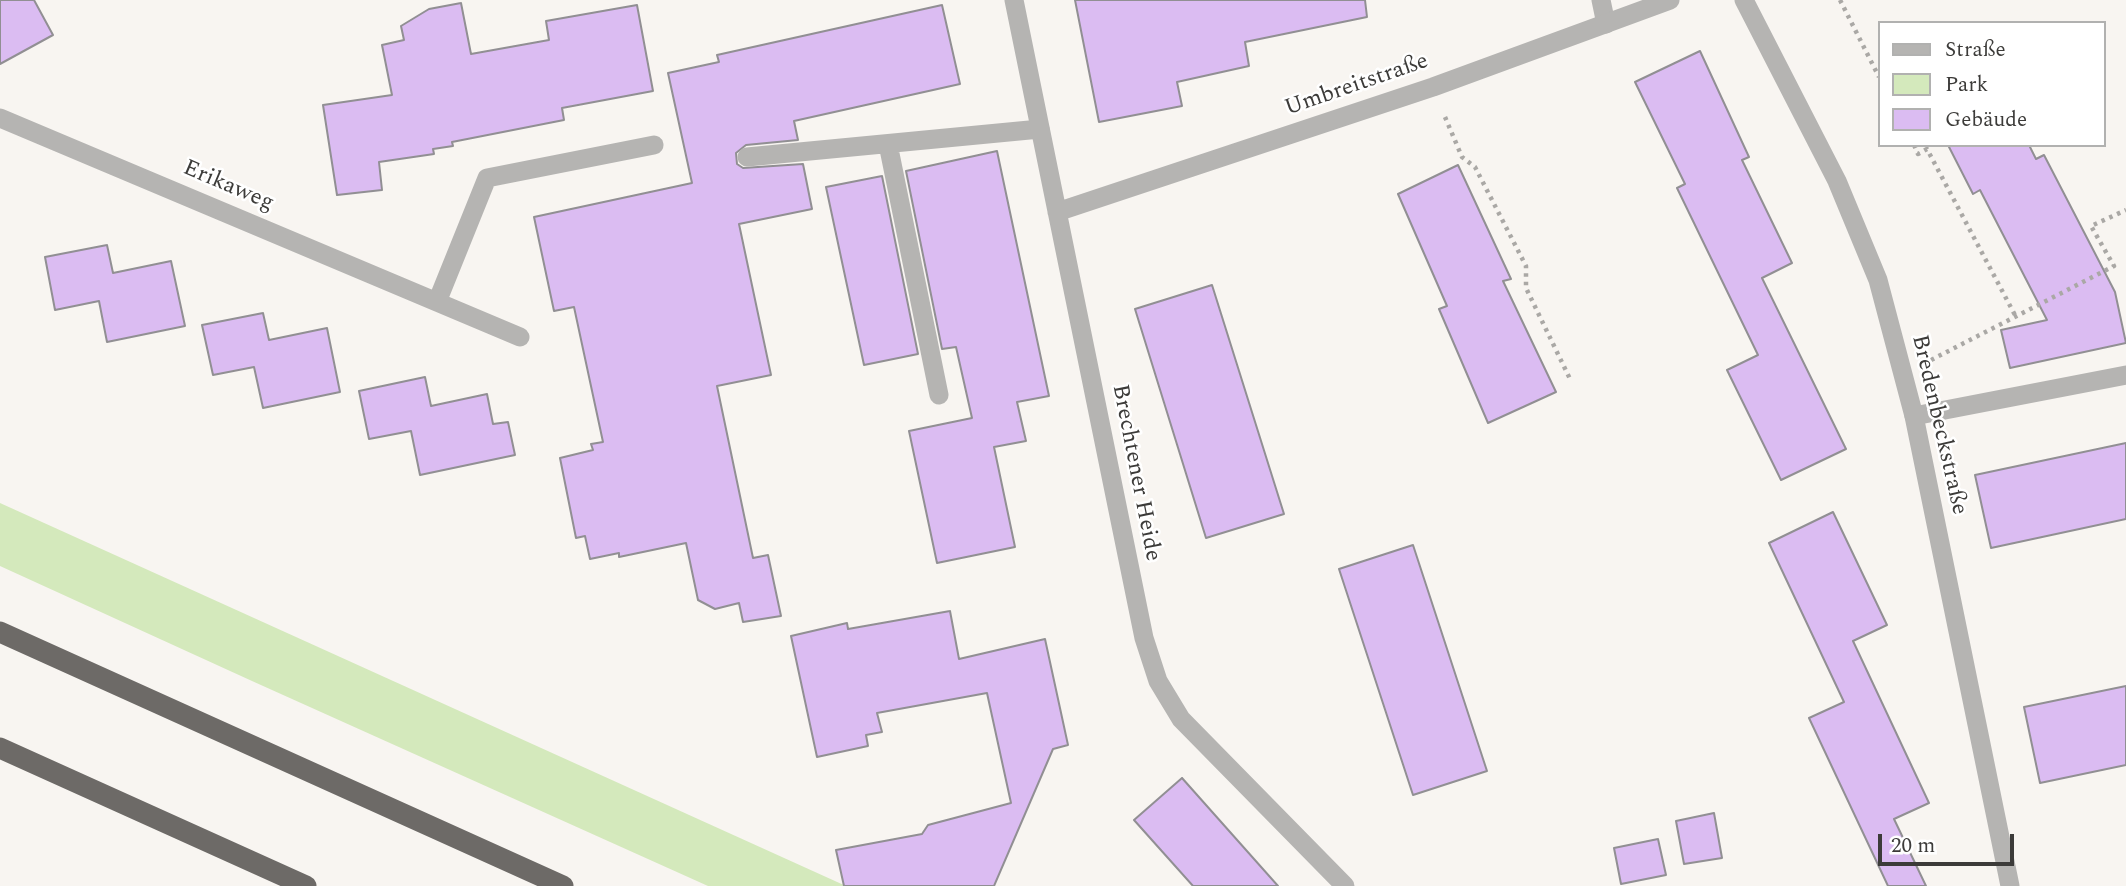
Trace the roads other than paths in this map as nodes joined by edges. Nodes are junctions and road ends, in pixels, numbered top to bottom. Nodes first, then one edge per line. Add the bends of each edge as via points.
1 (1014, 0) edge
2 (1601, 0) edge
3 (1670, 0) edge
4 (1744, 0) edge
5 (1606, 24) junction
6 (0, 118) edge
7 (1040, 129) junction
8 (888, 144) junction
9 (654, 145) dead end
10 (747, 158) dead end
11 (1057, 212) junction
12 (437, 302) junction
13 (520, 337) dead end
14 (2126, 375) edge
15 (939, 395) dead end
16 (1914, 416) junction
17 (0, 632) edge
18 (0, 748) edge
19 (306, 886) edge
20 (563, 886) edge
21 (1345, 886) edge
22 (2010, 886) edge

1 - 7 street, Brechtener Heide
2 - 5 street
3 - 5 street, Umbreitstraße
4 - 16 street, Bredenbeckstraße via 1837,181 1878,280
5 - 11 street, Umbreitstraße
6 - 12 street, Erikaweg
7 - 8 street
7 - 11 street, Brechtener Heide
8 - 10 street
8 - 15 street
9 - 12 street via 487,178
11 - 21 street, Brechtener Heide via 1144,638 1158,681 1181,719
12 - 13 street, Erikaweg
14 - 16 street
16 - 22 street, Bredenbeckstraße
17 - 20 highway
18 - 19 highway

